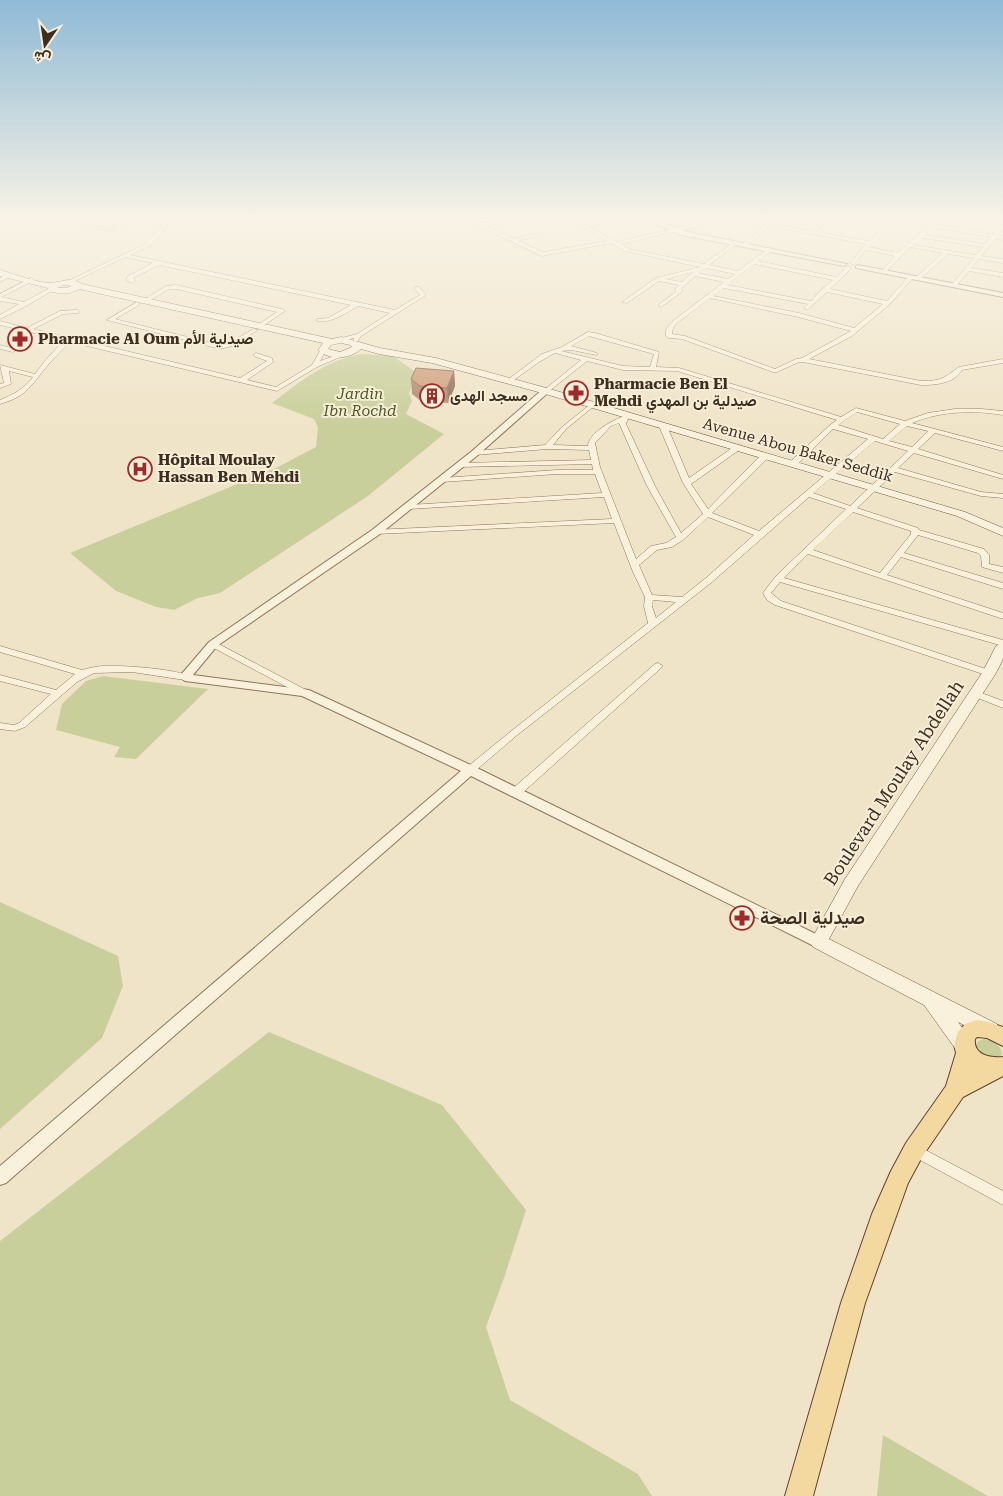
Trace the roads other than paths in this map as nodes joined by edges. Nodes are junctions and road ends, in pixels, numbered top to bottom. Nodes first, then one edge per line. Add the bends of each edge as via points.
1 (17, 288) edge
2 (51, 288) edge
3 (58, 288) edge
4 (86, 288) edge
5 (167, 288) edge
6 (180, 288) edge
7 (278, 288) edge
8 (417, 288) dead end
9 (645, 288) edge
10 (679, 288) edge
11 (722, 288) edge
12 (733, 288) edge
13 (826, 288) edge
14 (904, 288) edge
15 (964, 288) edge
16 (54, 289) junction
17 (824, 290) junction
18 (1003, 295) edge
19 (0, 297) edge
20 (710, 297) junction
21 (141, 302) junction
22 (625, 302) dead end
23 (812, 303) junction
24 (888, 303) junction
25 (26, 304) junction
26 (357, 304) junction
27 (662, 305) dead end
28 (76, 312) dead end
29 (396, 312) junction
30 (799, 315) junction
31 (0, 318) edge
32 (319, 320) dead end
33 (0, 323) edge
34 (258, 328) junction
35 (27, 330) junction
36 (854, 330) junction
37 (69, 340) junction
38 (357, 341) junction
39 (329, 345) junction
40 (0, 347) edge
41 (564, 348) junction
42 (12, 350) dead end
43 (379, 351) junction
44 (555, 351) junction
45 (345, 354) junction
46 (256, 355) dead end
47 (586, 359) junction
48 (803, 360) junction
49 (1003, 361) edge
50 (315, 366) junction
51 (2, 368) edge
52 (649, 369) junction
53 (36, 376) junction
54 (240, 380) junction
55 (509, 381) junction
56 (0, 386) edge
57 (546, 391) junction
58 (0, 402) edge
59 (592, 405) junction
60 (1003, 413) edge
61 (626, 417) junction
62 (841, 419) junction
63 (905, 423) junction
64 (663, 426) junction
65 (832, 426) junction
66 (934, 430) junction
67 (873, 439) junction
68 (884, 442) junction
69 (547, 447) junction
70 (592, 448) junction
71 (738, 448) junction
72 (1003, 449) edge
73 (912, 450) junction
74 (475, 453) junction
75 (765, 456) junction
76 (594, 462) junction
77 (460, 464) junction
78 (793, 464) junction
79 (893, 469) junction
80 (597, 472) junction
81 (830, 475) junction
82 (1003, 477) edge
83 (442, 480) junction
84 (687, 483) junction
85 (875, 489) junction
86 (808, 494) junction
87 (607, 495) junction
88 (1003, 496) edge
89 (409, 507) junction
90 (852, 508) junction
91 (707, 514) junction
92 (616, 520) junction
93 (376, 532) junction
94 (916, 532) junction
95 (1003, 532) edge
96 (760, 534) junction
97 (680, 538) junction
98 (806, 550) junction
99 (899, 554) junction
100 (985, 565) junction
101 (1003, 570) edge
102 (637, 572) junction
103 (882, 575) junction
104 (970, 576) junction
105 (778, 579) junction
106 (1003, 586) edge
107 (649, 597) junction
108 (684, 600) junction
109 (1003, 616) edge
110 (653, 624) junction
111 (213, 644) junction
112 (1003, 645) edge
113 (0, 649) edge
114 (658, 666) dead end
115 (82, 673) junction
116 (989, 673) junction
117 (185, 677) junction
118 (0, 678) edge
119 (58, 693) junction
120 (305, 694) junction
121 (976, 694) junction
122 (1003, 705) edge
123 (0, 726) edge
124 (470, 770) junction
125 (516, 793) junction
126 (819, 942) junction
127 (929, 997) junction
128 (999, 1034) edge
129 (966, 1048) junction
130 (1002, 1066) edge
131 (956, 1090) junction
132 (914, 1150) junction
133 (0, 1177) edge
134 (1003, 1198) edge
135 (799, 1496) edge

1 - 19 street
2 - 16 main road
3 - 16 main road
4 - 21 main road
5 - 21 street
6 - 34 street via 282,311
7 - 26 street
8 - 29 street via 423,295
9 - 22 street
10 - 27 street via 678,294
11 - 20 street
12 - 23 street
13 - 17 street
14 - 24 street
15 - 18 street
16 - 25 street
17 - 23 street
17 - 24 street
19 - 25 street
20 - 30 street
20 - 48 street via 670,327 669,336 682,337 775,370
21 - 34 main road
21 - 34 street via 110,320 220,347 230,345
23 - 30 street
24 - 36 street
25 - 31 street
26 - 29 street
26 - 32 street via 329,320
28 - 35 street via 62,312
29 - 38 street
30 - 36 street
33 - 35 street
34 - 39 main road
35 - 37 street
36 - 48 street via 842,340
37 - 53 street
37 - 54 street
38 - 39 main road, Avenue Abou Baker Seddik
38 - 43 main road, Avenue Abou Baker Seddik
38 - 45 main road via 357,348
39 - 45 main road, Avenue Abou Baker Seddik via 332,354
39 - 50 street
40 - 42 street
41 - 44 street
41 - 52 street
41 - 52 street via 593,334 657,353
43 - 45 main road, Avenue Abou Baker Seddik
43 - 55 main road, Avenue Abou Baker Seddik via 433,360
44 - 47 street
44 - 55 street
45 - 50 street
46 - 54 street via 270,359 270,362
47 - 52 street via 613,366
47 - 57 street
48 - 49 street via 920,383 938,383 959,369
50 - 54 street via 277,389
51 - 53 street
51 - 56 street via 8,384
52 - 62 street via 671,368 696,374
53 - 58 street via 25,390
55 - 57 main road, Avenue Abou Baker Seddik
57 - 59 main road, Avenue Abou Baker Seddik
57 - 74 street
59 - 61 main road, Avenue Abou Baker Seddik
59 - 69 street
60 - 63 street via 952,413
61 - 64 main road, Avenue Abou Baker Seddik
61 - 70 street via 600,434 591,443
61 - 97 street via 622,424 630,443
62 - 63 street via 856,410
62 - 65 street
63 - 66 street
63 - 68 street
64 - 71 main road, Avenue Abou Baker Seddik
64 - 84 street
65 - 67 street
65 - 78 street
66 - 72 street
66 - 73 street
67 - 68 street
67 - 81 street
68 - 73 street
69 - 70 street
69 - 74 street
70 - 76 street
71 - 75 main road, Avenue Abou Baker Seddik
71 - 84 street
73 - 79 street
73 - 82 street
74 - 77 street
75 - 78 main road, Avenue Abou Baker Seddik
75 - 91 street
76 - 77 street
76 - 80 street
77 - 83 street
78 - 81 main road, Avenue Abou Baker Seddik
79 - 85 street
79 - 88 street via 981,494
80 - 83 street
80 - 87 street
81 - 85 main road, Avenue Abou Baker Seddik
81 - 86 street
83 - 89 street
84 - 91 street
85 - 90 street
85 - 95 main road, Avenue Abou Baker Seddik via 961,514
86 - 90 street
86 - 96 street
87 - 89 street
87 - 92 street
89 - 93 street
90 - 94 street
90 - 98 street
91 - 96 street
91 - 97 street
92 - 93 street
92 - 102 street
93 - 111 street
94 - 99 street
94 - 100 street via 982,551
96 - 108 street
97 - 102 street via 669,545 654,548 635,564
98 - 103 street
98 - 105 street
99 - 103 street
99 - 104 street
100 - 101 street
100 - 104 street
102 - 107 street
103 - 109 street
104 - 106 street
105 - 112 street
105 - 116 street via 767,593 778,603
107 - 108 street
107 - 110 street
108 - 110 street
110 - 124 street
111 - 117 street
111 - 120 street
112 - 116 main road, Boulevard Moulay Abdellah
113 - 115 street
114 - 125 street
115 - 117 street via 106,668
115 - 119 street
116 - 121 main road, Boulevard Moulay Abdellah
117 - 120 street
118 - 119 street
119 - 123 street via 22,725 15,728
120 - 124 street
121 - 122 street
121 - 126 main road, Boulevard Moulay Abdellah via 852,883
124 - 125 street
124 - 133 street
125 - 126 street
126 - 127 main road
127 - 128 main road
127 - 129 main road
128 - 129 main road via 982,1029 968,1033
129 - 130 main road via 982,1065
129 - 131 main road
130 - 131 main road
131 - 132 main road
132 - 134 street
132 - 135 main road via 884,1214 853,1303

